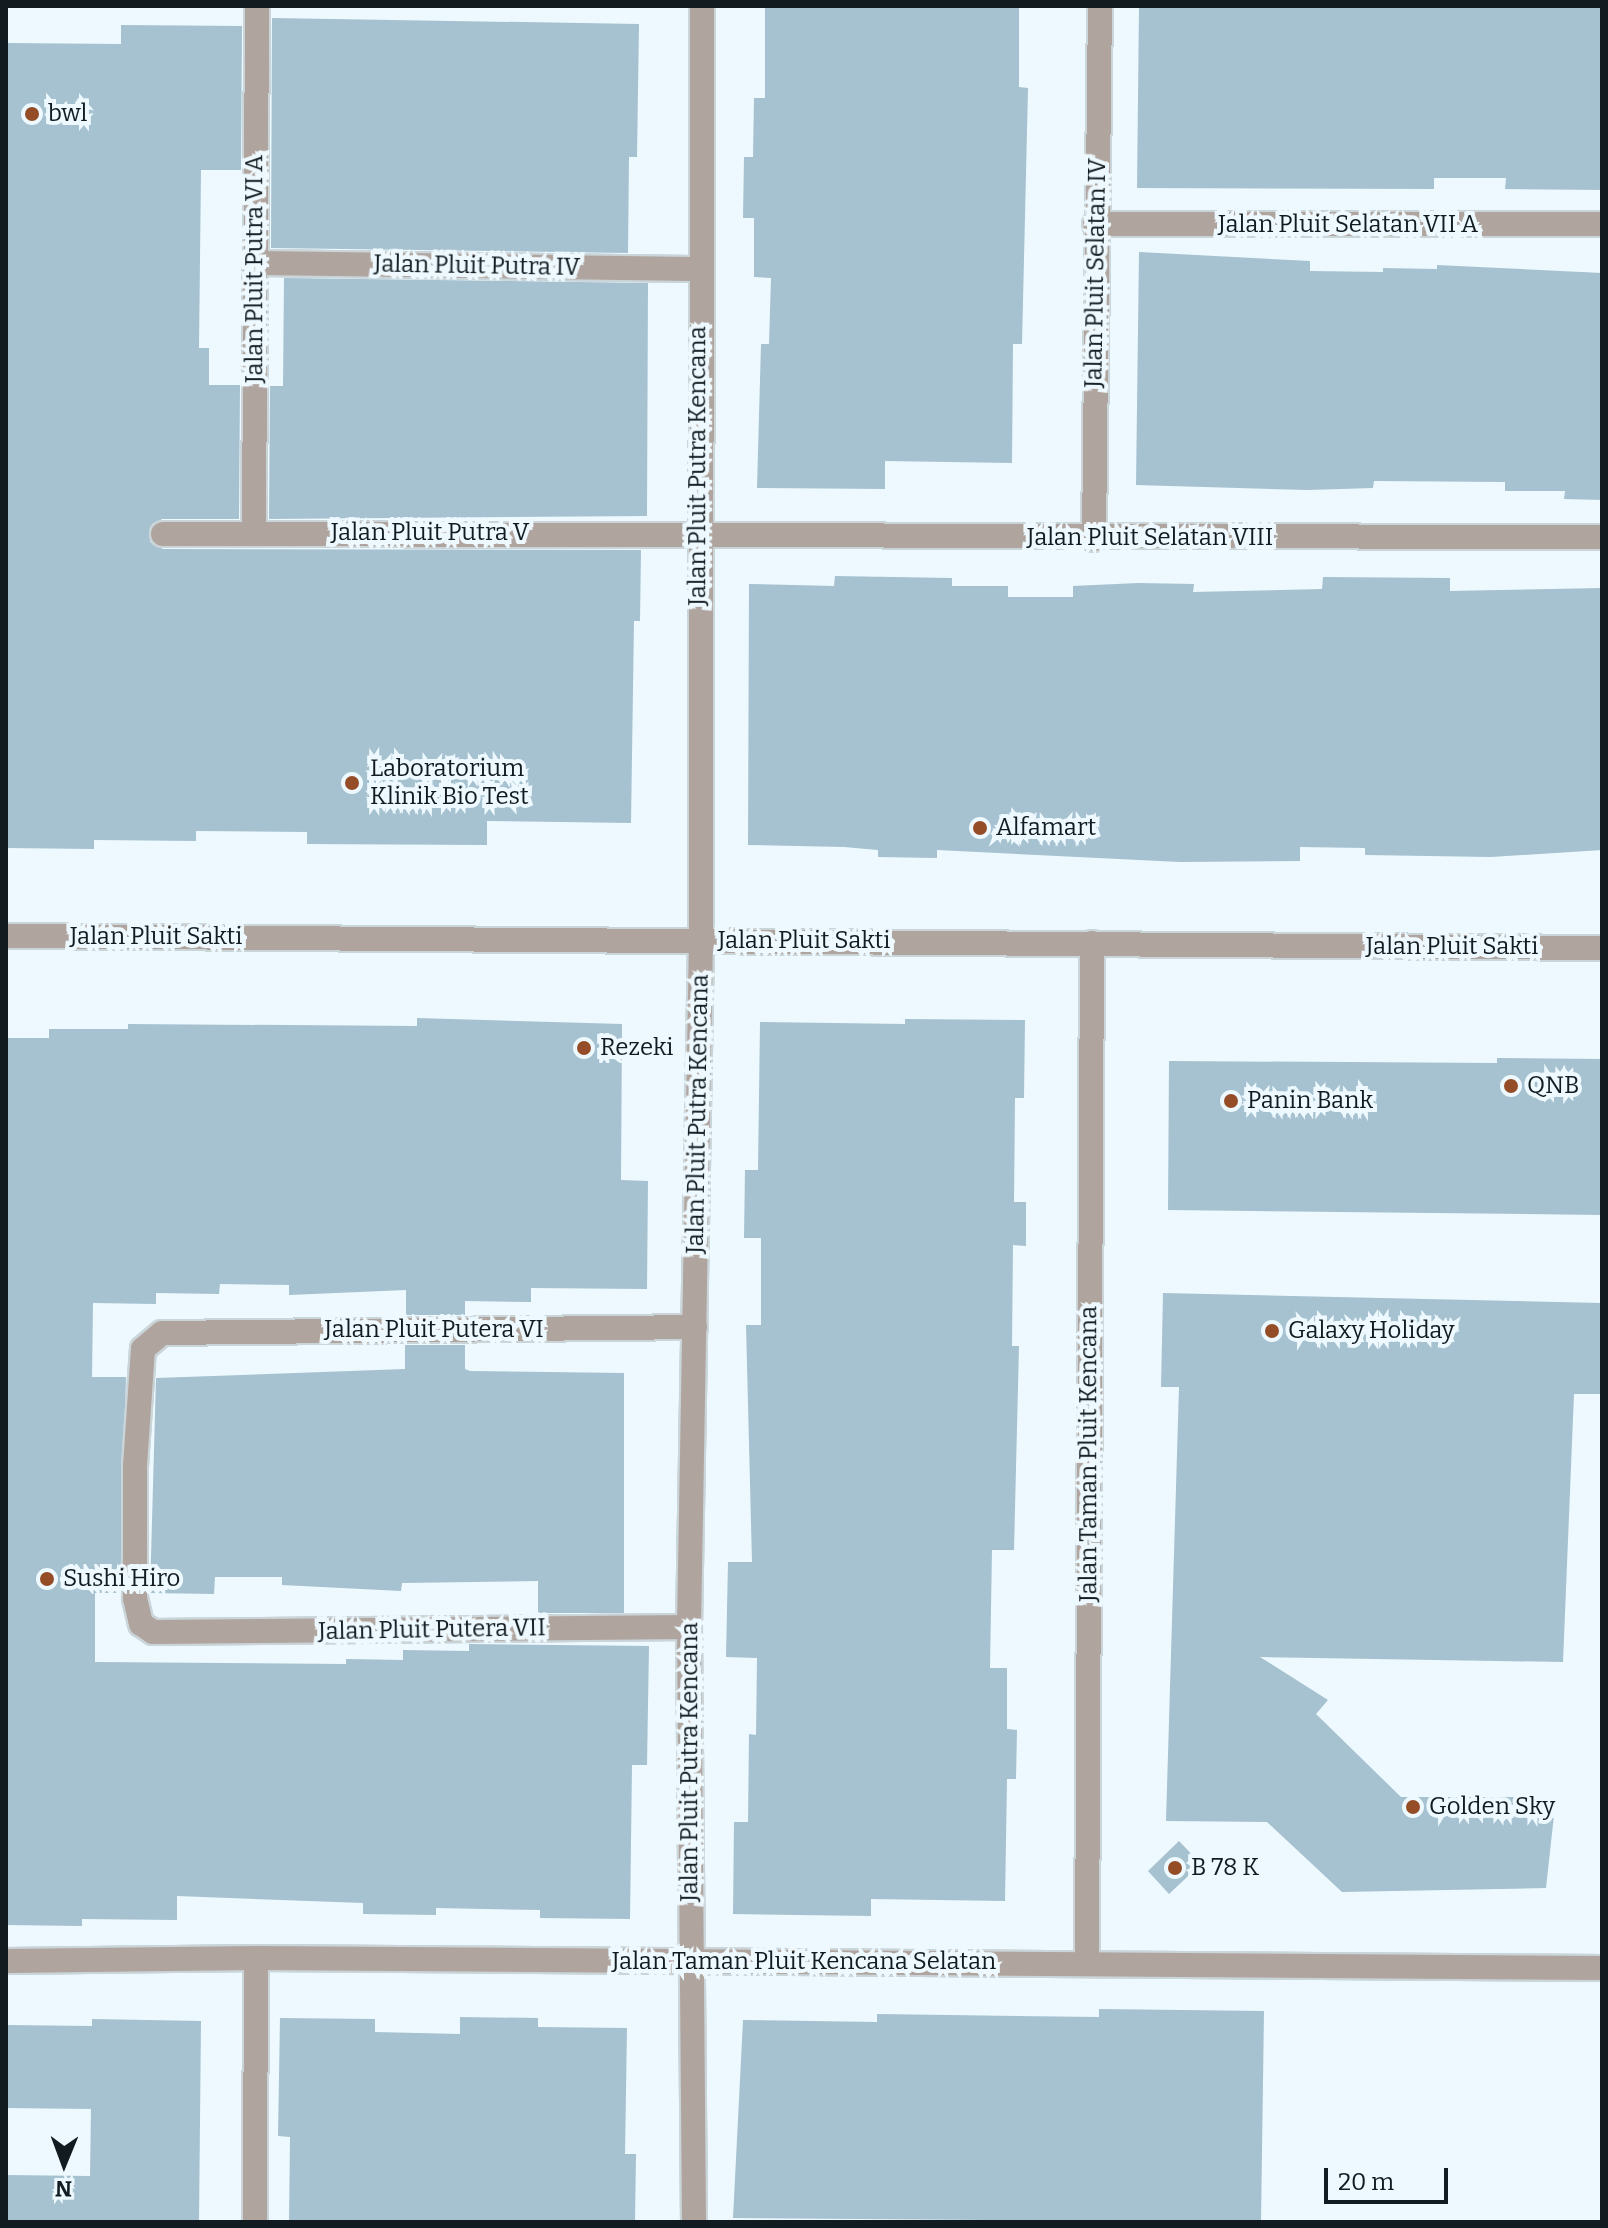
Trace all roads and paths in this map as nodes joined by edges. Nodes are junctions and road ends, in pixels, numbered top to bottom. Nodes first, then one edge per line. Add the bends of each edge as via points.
1 (257, 6) edge
2 (702, 6) edge
3 (1100, 6) edge
4 (1095, 224) junction
5 (1602, 224) edge
6 (255, 263) junction
7 (699, 269) junction
8 (254, 532) junction
9 (163, 534) dead end
10 (697, 535) junction
11 (1602, 537) edge
12 (1094, 539) junction
13 (6, 936) edge
14 (701, 940) junction
15 (1092, 943) junction
16 (1602, 948) edge
17 (695, 1327) junction
18 (689, 1627) junction
19 (175, 1633) joint
20 (256, 1958) junction
21 (6, 1961) edge
22 (690, 1962) junction
23 (1087, 1964) junction
24 (1602, 1968) edge
25 (255, 2222) edge
26 (694, 2222) edge

1 - 6 street, Jalan Pluit Putra VI A
2 - 7 street, Jalan Pluit Putra Kencana
3 - 4 street, Jalan Pluit Selatan IV
4 - 5 street, Jalan Pluit Selatan VII A
4 - 12 street, Jalan Pluit Selatan IV
6 - 7 street, Jalan Pluit Putra IV
6 - 8 street, Jalan Pluit Putra VI A
7 - 10 street, Jalan Pluit Putra Kencana
8 - 9 street, Jalan Pluit Putra V
8 - 10 street, Jalan Pluit Putra V
10 - 12 street, Jalan Pluit Selatan VIII
10 - 14 street, Jalan Pluit Putra Kencana
11 - 12 street, Jalan Pluit Selatan VIII
13 - 14 street, Jalan Pluit Sakti
14 - 15 street, Jalan Pluit Sakti
14 - 17 street, Jalan Pluit Putra Kencana
15 - 16 street, Jalan Pluit Sakti
15 - 23 street, Jalan Taman Pluit Kencana
17 - 18 street, Jalan Pluit Putra Kencana
17 - 19 street, Jalan Pluit Putera VI via 154,1335 143,1349 135,1569 141,1624 153,1632
18 - 19 street, Jalan Pluit Putera VII
18 - 22 street, Jalan Pluit Putra Kencana
20 - 21 street, Jalan Taman Pluit Kencana Selatan
20 - 22 street, Jalan Taman Pluit Kencana Selatan
20 - 25 street
22 - 23 street, Jalan Taman Pluit Kencana Selatan
22 - 26 street, Jalan Pluit Putra Kencana
23 - 24 street, Jalan Taman Pluit Kencana Selatan

